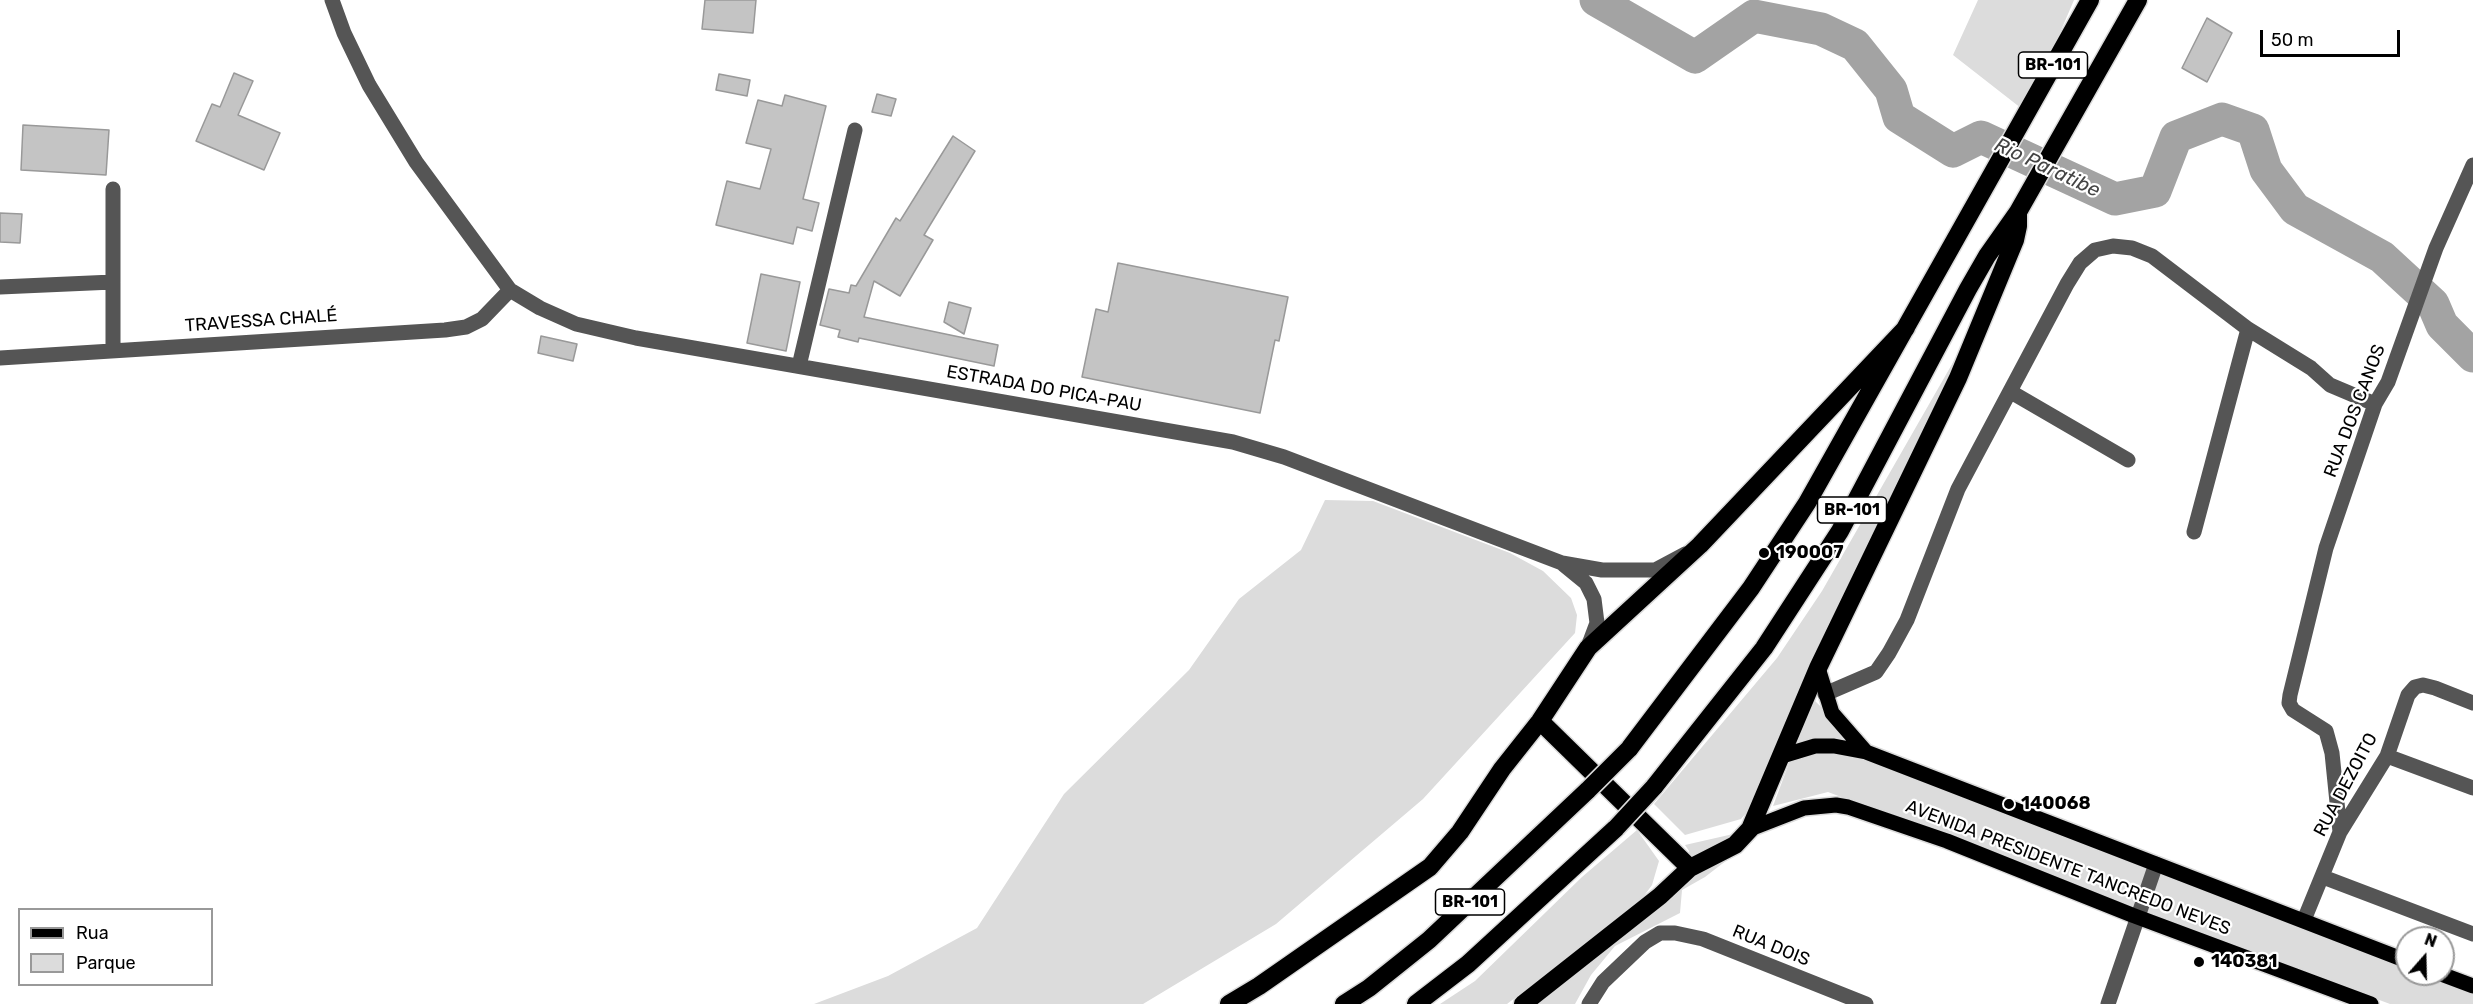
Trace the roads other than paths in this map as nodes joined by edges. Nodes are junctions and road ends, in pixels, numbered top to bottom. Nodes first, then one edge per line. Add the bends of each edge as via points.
1 (332, 0) edge
2 (2090, 0) edge
3 (2138, 0) edge
4 (2144, 0) edge
5 (2125, 21) junction
6 (855, 130) dead end
7 (2473, 165) edge
8 (113, 189) dead end
9 (2018, 212) junction
10 (113, 282) junction
11 (0, 286) edge
12 (510, 290) junction
13 (1906, 328) junction
14 (2248, 329) junction
15 (113, 350) junction
16 (0, 358) edge
17 (800, 366) junction
18 (2011, 392) junction
19 (2375, 404) junction
20 (2127, 460) dead end
21 (2194, 532) dead end
22 (1700, 545) junction
23 (1562, 563) junction
24 (1588, 648) junction
25 (1818, 668) junction
26 (1825, 694) junction
27 (2473, 703) edge
28 (1540, 722) junction
29 (1866, 752) junction
30 (1782, 756) junction
31 (2387, 756) junction
32 (2473, 788) edge
33 (1750, 829) junction
34 (2340, 832) junction
35 (2156, 864) junction
36 (1690, 868) junction
37 (2323, 877) junction
38 (2138, 917) junction
39 (2304, 920) junction
40 (2473, 934) edge
41 (2395, 956) edge
42 (2455, 979) edge
43 (2473, 986) edge
44 (1229, 1004) edge
45 (1344, 1004) edge
46 (1416, 1004) edge
47 (1523, 1004) edge
48 (1589, 1004) edge
49 (1866, 1004) edge
50 (2108, 1004) edge
51 (2370, 1004) edge

1 - 12 street via 369,85 416,162
2 - 13 highway, BR-101
3 - 5 highway, BR-101
4 - 5 main road
5 - 9 highway, BR-101
6 - 17 street
7 - 19 street, RUA DOS CANOS via 2436,248 2388,382
8 - 10 street
9 - 25 highway, BR-101 via 2014,240 1958,378
9 - 46 highway, BR-101, bridge via 1968,290 1840,531 1764,648 1654,788 1616,828 1468,964
10 - 11 street
10 - 15 street
12 - 15 street, TRAVESSA CHALÉ via 482,320 466,327
12 - 17 street, ESTRADA DO PICA-PAU via 576,324
13 - 22 highway
13 - 45 highway, BR-101, bridge via 1807,503 1751,588 1629,749 1429,940
14 - 18 street via 2152,256 2132,248 2113,246 2095,250 2080,263 2067,284
14 - 19 street via 2311,368 2330,385
14 - 21 street
15 - 16 street, TRAVESSA CHALÉ
17 - 23 street, ESTRADA DO PICA-PAU via 1233,442 1284,457
18 - 20 street
18 - 26 street via 1958,489 1907,620 1889,653 1876,672
19 - 34 street, RUA DOS CANOS via 2326,548 2289,703 2293,710 2326,732 2332,753
22 - 23 street, ESTRADA DO PICA-PAU via 1655,570 1602,570
22 - 24 highway
23 - 24 street, ESTRADA DO PICA-PAU via 1586,583 1594,599 1597,623
24 - 28 highway
25 - 26 main road
25 - 30 highway, BR-101
26 - 29 main road via 1832,713
27 - 31 street, RUA DEZOITO via 2435,688 2415,687 2408,695
28 - 36 highway
28 - 44 highway via 1430,867
29 - 30 main road, AVENIDA PRESIDENTE TANCREDO NEVES via 1815,746
29 - 35 main road, AVENIDA PRESIDENTE TANCREDO NEVES
30 - 33 highway
31 - 32 street
31 - 34 street, RUA DEZOITO
33 - 36 highway via 1735,845
33 - 38 main road, AVENIDA PRESIDENTE TANCREDO NEVES via 1804,808 1848,807 1947,841
34 - 37 street, RUA DEZOITO
35 - 38 street
35 - 39 main road, AVENIDA PRESIDENTE TANCREDO NEVES
36 - 47 highway
37 - 39 street, RUA DEZOITO
37 - 40 street
38 - 50 street
38 - 51 main road, AVENIDA PRESIDENTE TANCREDO NEVES
39 - 41 main road, AVENIDA PRESIDENTE TANCREDO NEVES
42 - 43 main road
48 - 49 street, RUA DOIS via 1603,982 1660,933 1702,939

